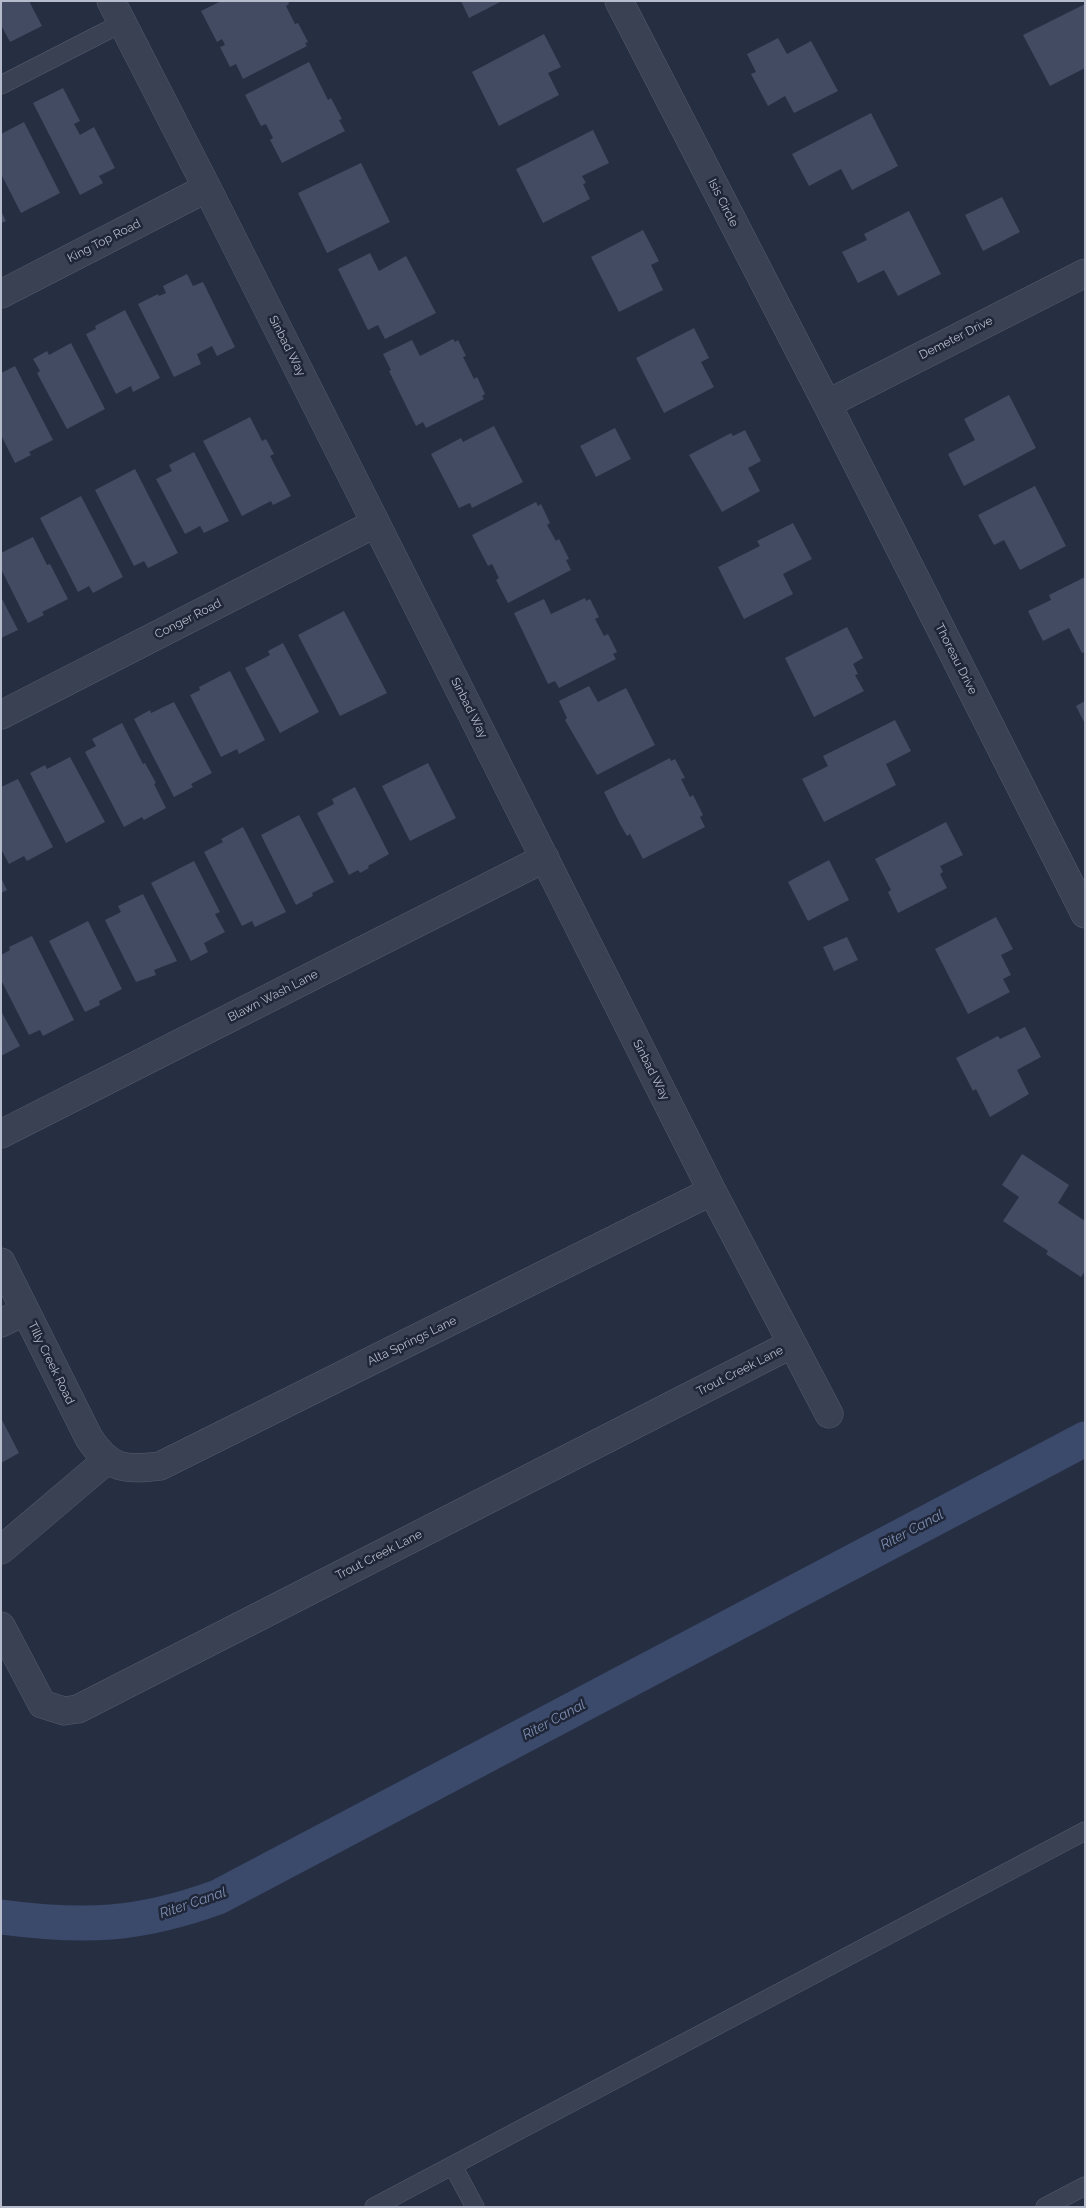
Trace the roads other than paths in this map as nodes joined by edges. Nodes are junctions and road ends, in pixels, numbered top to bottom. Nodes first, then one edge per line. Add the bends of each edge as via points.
1 (618, 1) edge
2 (116, 12) edge
3 (1, 86) edge
4 (207, 188) junction
5 (1085, 273) edge
6 (1, 294) edge
7 (827, 404) junction
8 (376, 523) junction
9 (1, 715) edge
10 (545, 858) junction
11 (1085, 914) edge
12 (1, 1134) edge
13 (712, 1191) junction
14 (1, 1262) edge
15 (25, 1311) junction
16 (1, 1323) edge
17 (792, 1344) junction
18 (828, 1414) dead end
19 (108, 1460) junction
20 (1, 1550) edge
21 (1, 1626) edge
22 (1085, 1831) edge
23 (454, 2166) junction
24 (1085, 2186) edge
25 (374, 2207) edge
26 (475, 2207) edge
27 (1045, 2207) edge

1 - 7 street, Isis Circle
2 - 3 lane
2 - 4 street, Sinbad Way
4 - 6 street, King Top Road
4 - 8 street, Sinbad Way
5 - 7 street, Demeter Drive
7 - 11 street, Thoreau Drive
8 - 9 street, Conger Road
8 - 10 street, Sinbad Way
10 - 12 street, Blawn Wash Lane
10 - 13 street, Sinbad Way
13 - 17 street, Sinbad Way
13 - 19 street, Alta Springs Lane via 160,1466 132,1469
14 - 15 street, Tilly Creek Road
15 - 16 street
15 - 19 street, Tilly Creek Road via 89,1438
17 - 18 street, Sinbad Way
17 - 21 street, Trout Creek Lane via 78,1709 64,1711 42,1704
19 - 20 street
22 - 23 lane
23 - 25 lane
23 - 26 lane
24 - 27 lane

